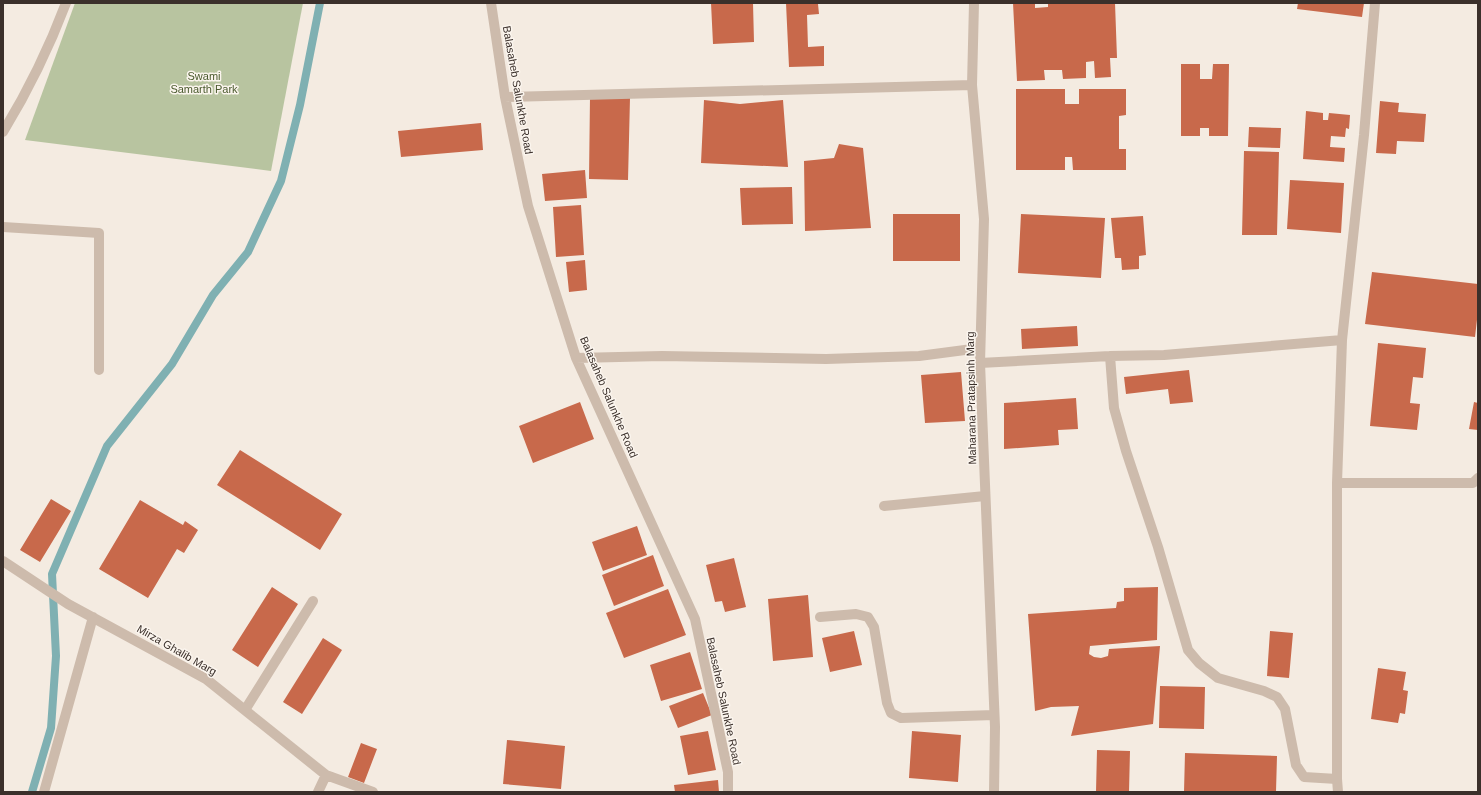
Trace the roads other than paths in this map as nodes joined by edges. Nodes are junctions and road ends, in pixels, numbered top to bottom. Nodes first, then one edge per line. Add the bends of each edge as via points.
1 (66, 3) edge
2 (490, 3) edge
3 (974, 3) edge
4 (1375, 3) edge
5 (972, 85) junction
6 (505, 97) junction
7 (3, 132) edge
8 (3, 227) edge
9 (1342, 340) junction
10 (980, 348) junction
11 (1110, 356) junction
12 (576, 358) junction
13 (980, 363) junction
14 (99, 370) dead end
15 (1478, 478) edge
16 (1337, 483) junction
17 (985, 496) junction
18 (884, 506) dead end
19 (3, 561) edge
20 (313, 601) dead end
21 (93, 617) junction
22 (820, 617) dead end
23 (245, 710) junction
24 (994, 715) junction
25 (326, 775) junction
26 (1337, 779) junction
27 (44, 792) edge
28 (318, 792) edge
29 (373, 792) edge
30 (728, 792) edge
31 (994, 792) edge
32 (1338, 792) edge

1 - 7 street via 34,75
2 - 6 street, Balasaheb Salunkhe Road
3 - 5 street, Maharana Pratapsinh Marg
4 - 9 street
5 - 6 street
5 - 10 street, Maharana Pratapsinh Marg via 984,219
6 - 12 street, Balasaheb Salunkhe Road via 528,206
8 - 14 street via 99,233
9 - 11 street via 1164,355
9 - 16 street
10 - 12 street via 919,356 826,359 662,356
10 - 13 street, Maharana Pratapsinh Marg
11 - 13 street
11 - 26 street via 1114,408 1188,650 1218,678 1276,697 1285,709 1296,765 1304,777
12 - 30 street, Balasaheb Salunkhe Road via 694,619 728,772
13 - 17 street, Maharana Pratapsinh Marg
15 - 16 street via 1473,483
16 - 26 street
17 - 18 street
17 - 24 street, Maharana Pratapsinh Marg
19 - 21 street, Mirza Ghalib Marg via 68,604
20 - 23 street
21 - 23 street, Mirza Ghalib Marg via 206,679
21 - 27 street
22 - 24 street via 856,614 868,618 874,627 891,713 901,718
23 - 25 street, Mirza Ghalib Marg
24 - 31 street, Maharana Pratapsinh Marg
25 - 28 street
25 - 29 street, Mirza Ghalib Marg
26 - 32 street

